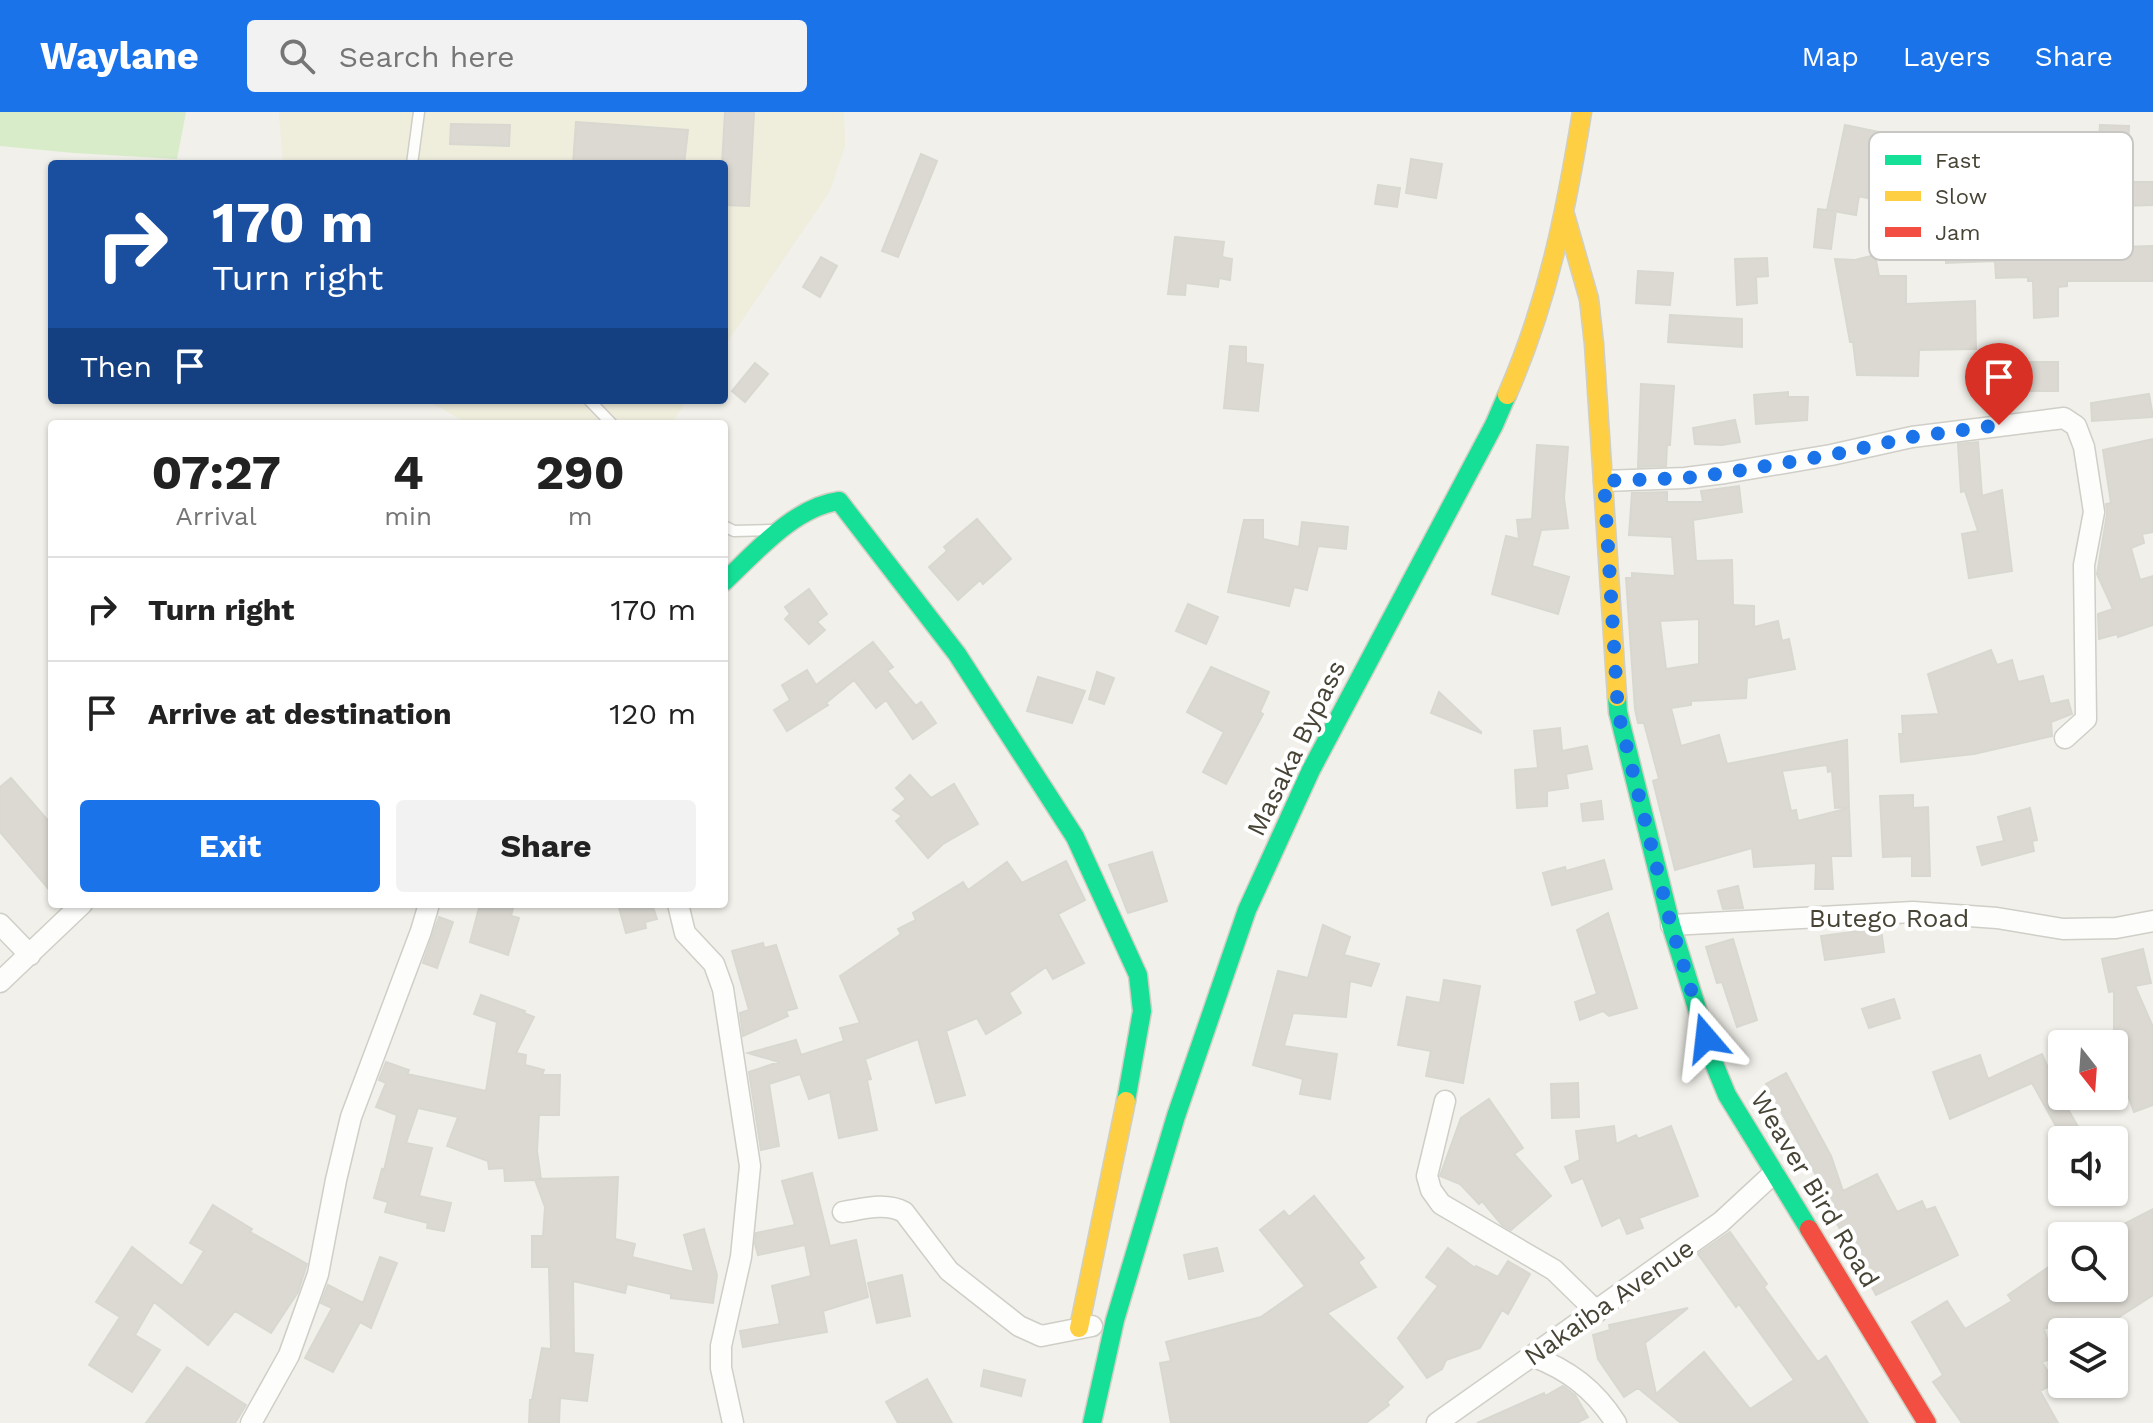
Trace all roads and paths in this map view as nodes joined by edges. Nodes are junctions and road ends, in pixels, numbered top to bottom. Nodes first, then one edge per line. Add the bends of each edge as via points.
1 (419, 112) edge
2 (1582, 112) edge
3 (413, 160) edge
4 (1565, 215) junction
5 (593, 404) edge
6 (608, 420) edge
7 (1604, 481) junction
8 (728, 528) edge
9 (785, 528) junction
10 (728, 578) edge
11 (2065, 738) dead end
12 (78, 908) edge
13 (428, 908) edge
14 (679, 908) edge
15 (2153, 921) edge
16 (0, 924) edge
17 (1671, 925) junction
18 (30, 955) junction
19 (0, 982) edge
20 (1445, 1101) dead end
21 (1774, 1173) junction
22 (843, 1212) dead end
23 (1597, 1312) junction
24 (1115, 1320) junction
25 (1079, 1328) junction
26 (1532, 1356) junction
27 (251, 1423) edge
28 (733, 1423) edge
29 (1092, 1423) edge
30 (1437, 1423) edge
31 (1616, 1423) edge
32 (1927, 1423) edge

1 - 3 lane
2 - 4 main road, Masaka Bypass
4 - 7 main road, Weaver Bird Road via 1589,299
4 - 24 main road, Masaka Bypass via 1530,343 1494,425 1311,770 1247,910 1176,1116
5 - 6 lane
7 - 11 street via 1725,473 1912,437 2064,418 2076,426 2084,447 2094,512 2084,565 2086,719
7 - 17 main road, Weaver Bird Road via 1618,712
8 - 9 lane
9 - 10 main road
9 - 25 main road via 829,500 847,509 957,654 1075,837 1138,975 1142,1011 1137,1049
12 - 18 street
13 - 27 street via 351,1117 318,1274 289,1355
14 - 28 street via 685,933 714,964 723,989 750,1166 741,1257 721,1346
15 - 17 street, Butego Road via 2063,929 1913,912
16 - 18 street
17 - 21 main road, Weaver Bird Road via 1727,1095
18 - 19 street
20 - 23 street via 1427,1176 1441,1204 1554,1270
21 - 23 street, Nakaiba Avenue via 1721,1222
21 - 32 main road, Weaver Bird Road
22 - 25 street via 894,1207 904,1212 949,1271 1019,1326 1041,1336
23 - 26 street, Nakaiba Avenue
24 - 25 street
24 - 29 main road, Masaka Bypass
26 - 30 street, Nakaiba Avenue
26 - 31 street via 1589,1388

